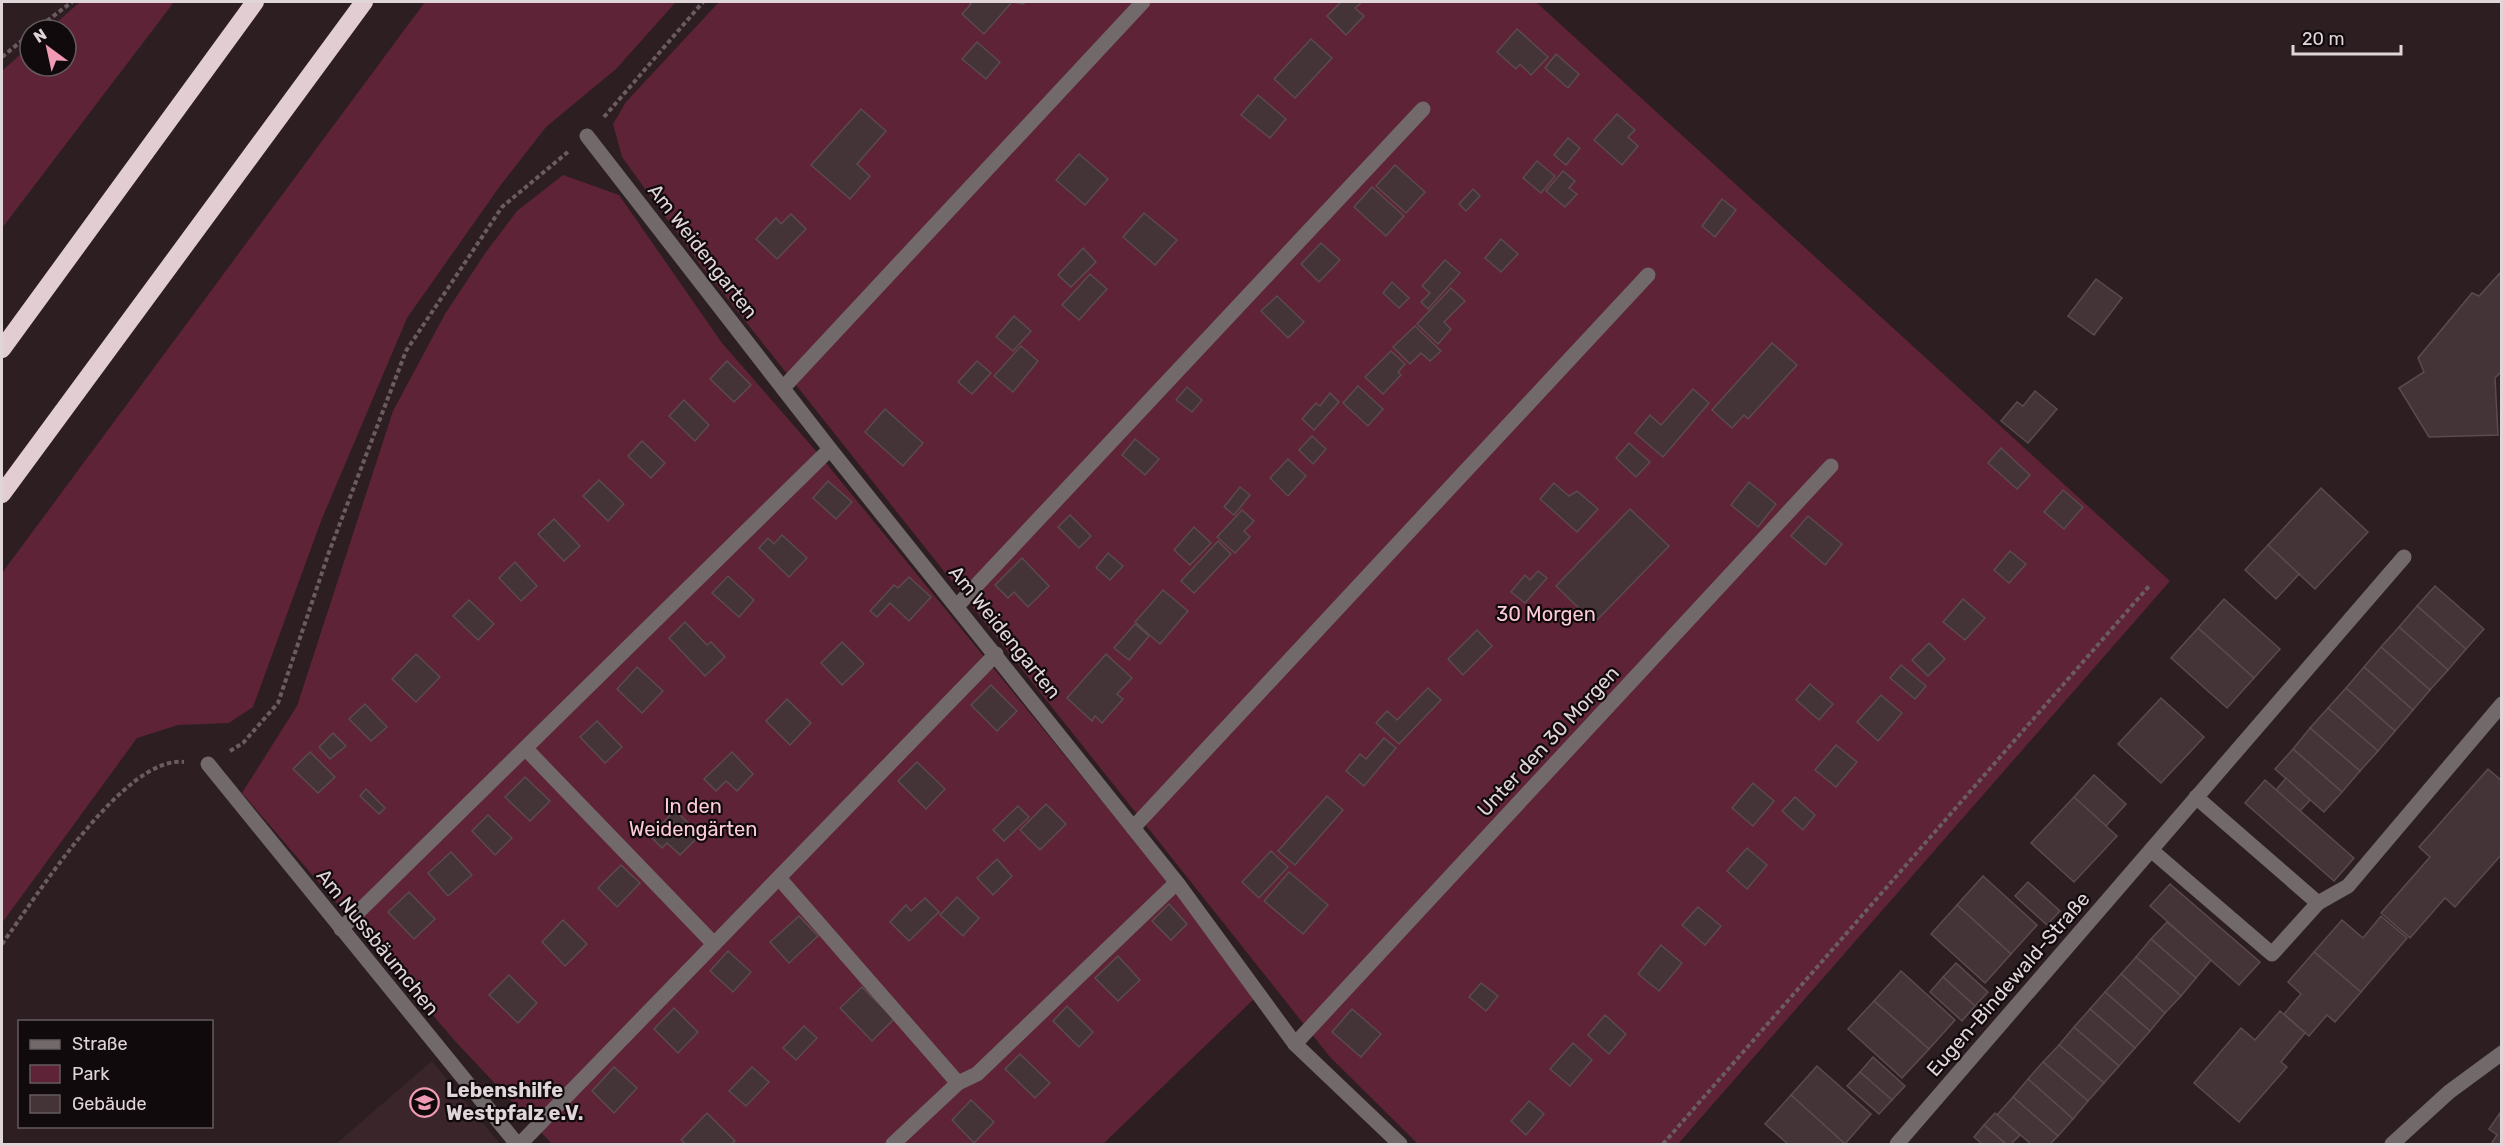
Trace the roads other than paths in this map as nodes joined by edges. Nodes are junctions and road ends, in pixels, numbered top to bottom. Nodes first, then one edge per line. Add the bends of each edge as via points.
1 (255, 2) edge
2 (364, 2) edge
3 (1143, 2) edge
4 (1423, 109) dead end
5 (587, 136) road end
6 (1648, 275) dead end
7 (2, 349) edge
8 (783, 388) junction
9 (830, 449) junction
10 (1831, 466) dead end
11 (2, 494) edge
12 (2404, 557) dead end
13 (957, 606) junction
14 (996, 654) junction
15 (2502, 704) edge
16 (526, 749) junction
17 (208, 764) road end
18 (2196, 797) junction
19 (1133, 828) junction
20 (2151, 850) junction
21 (779, 878) junction
22 (1178, 885) junction
23 (2318, 903) junction
24 (341, 929) junction
25 (714, 944) junction
26 (1295, 1044) junction
27 (2502, 1053) edge
28 (958, 1083) junction
29 (518, 1144) edge
30 (893, 1144) edge
31 (1400, 1144) edge
32 (1897, 1144) edge
33 (2392, 1144) edge

1 - 7 highway
2 - 11 highway
3 - 8 street
4 - 13 street
5 - 8 street, Am Weidengarten
6 - 19 street
8 - 9 street, Am Weidengarten
9 - 13 street, Am Weidengarten
9 - 16 street
10 - 26 street, Unter den 30 Morgen
12 - 18 street, Eugen-Bindewald-Straße
13 - 14 street, Am Weidengarten
14 - 19 street, Am Weidengarten
14 - 21 street
15 - 23 street via 2348,885
16 - 24 street
16 - 25 street
17 - 24 street, Am Nussbäumchen
18 - 20 street, Eugen-Bindewald-Straße
18 - 23 street
19 - 22 street, Am Weidengarten
20 - 23 street via 2272,954
20 - 32 street, Eugen-Bindewald-Straße
21 - 25 street
21 - 28 street
22 - 26 street, Am Weidengarten
22 - 28 street via 977,1074
24 - 29 street, Am Nussbäumchen
25 - 29 street
26 - 31 street, Am Weidengarten
27 - 33 street via 2449,1092
28 - 30 street

